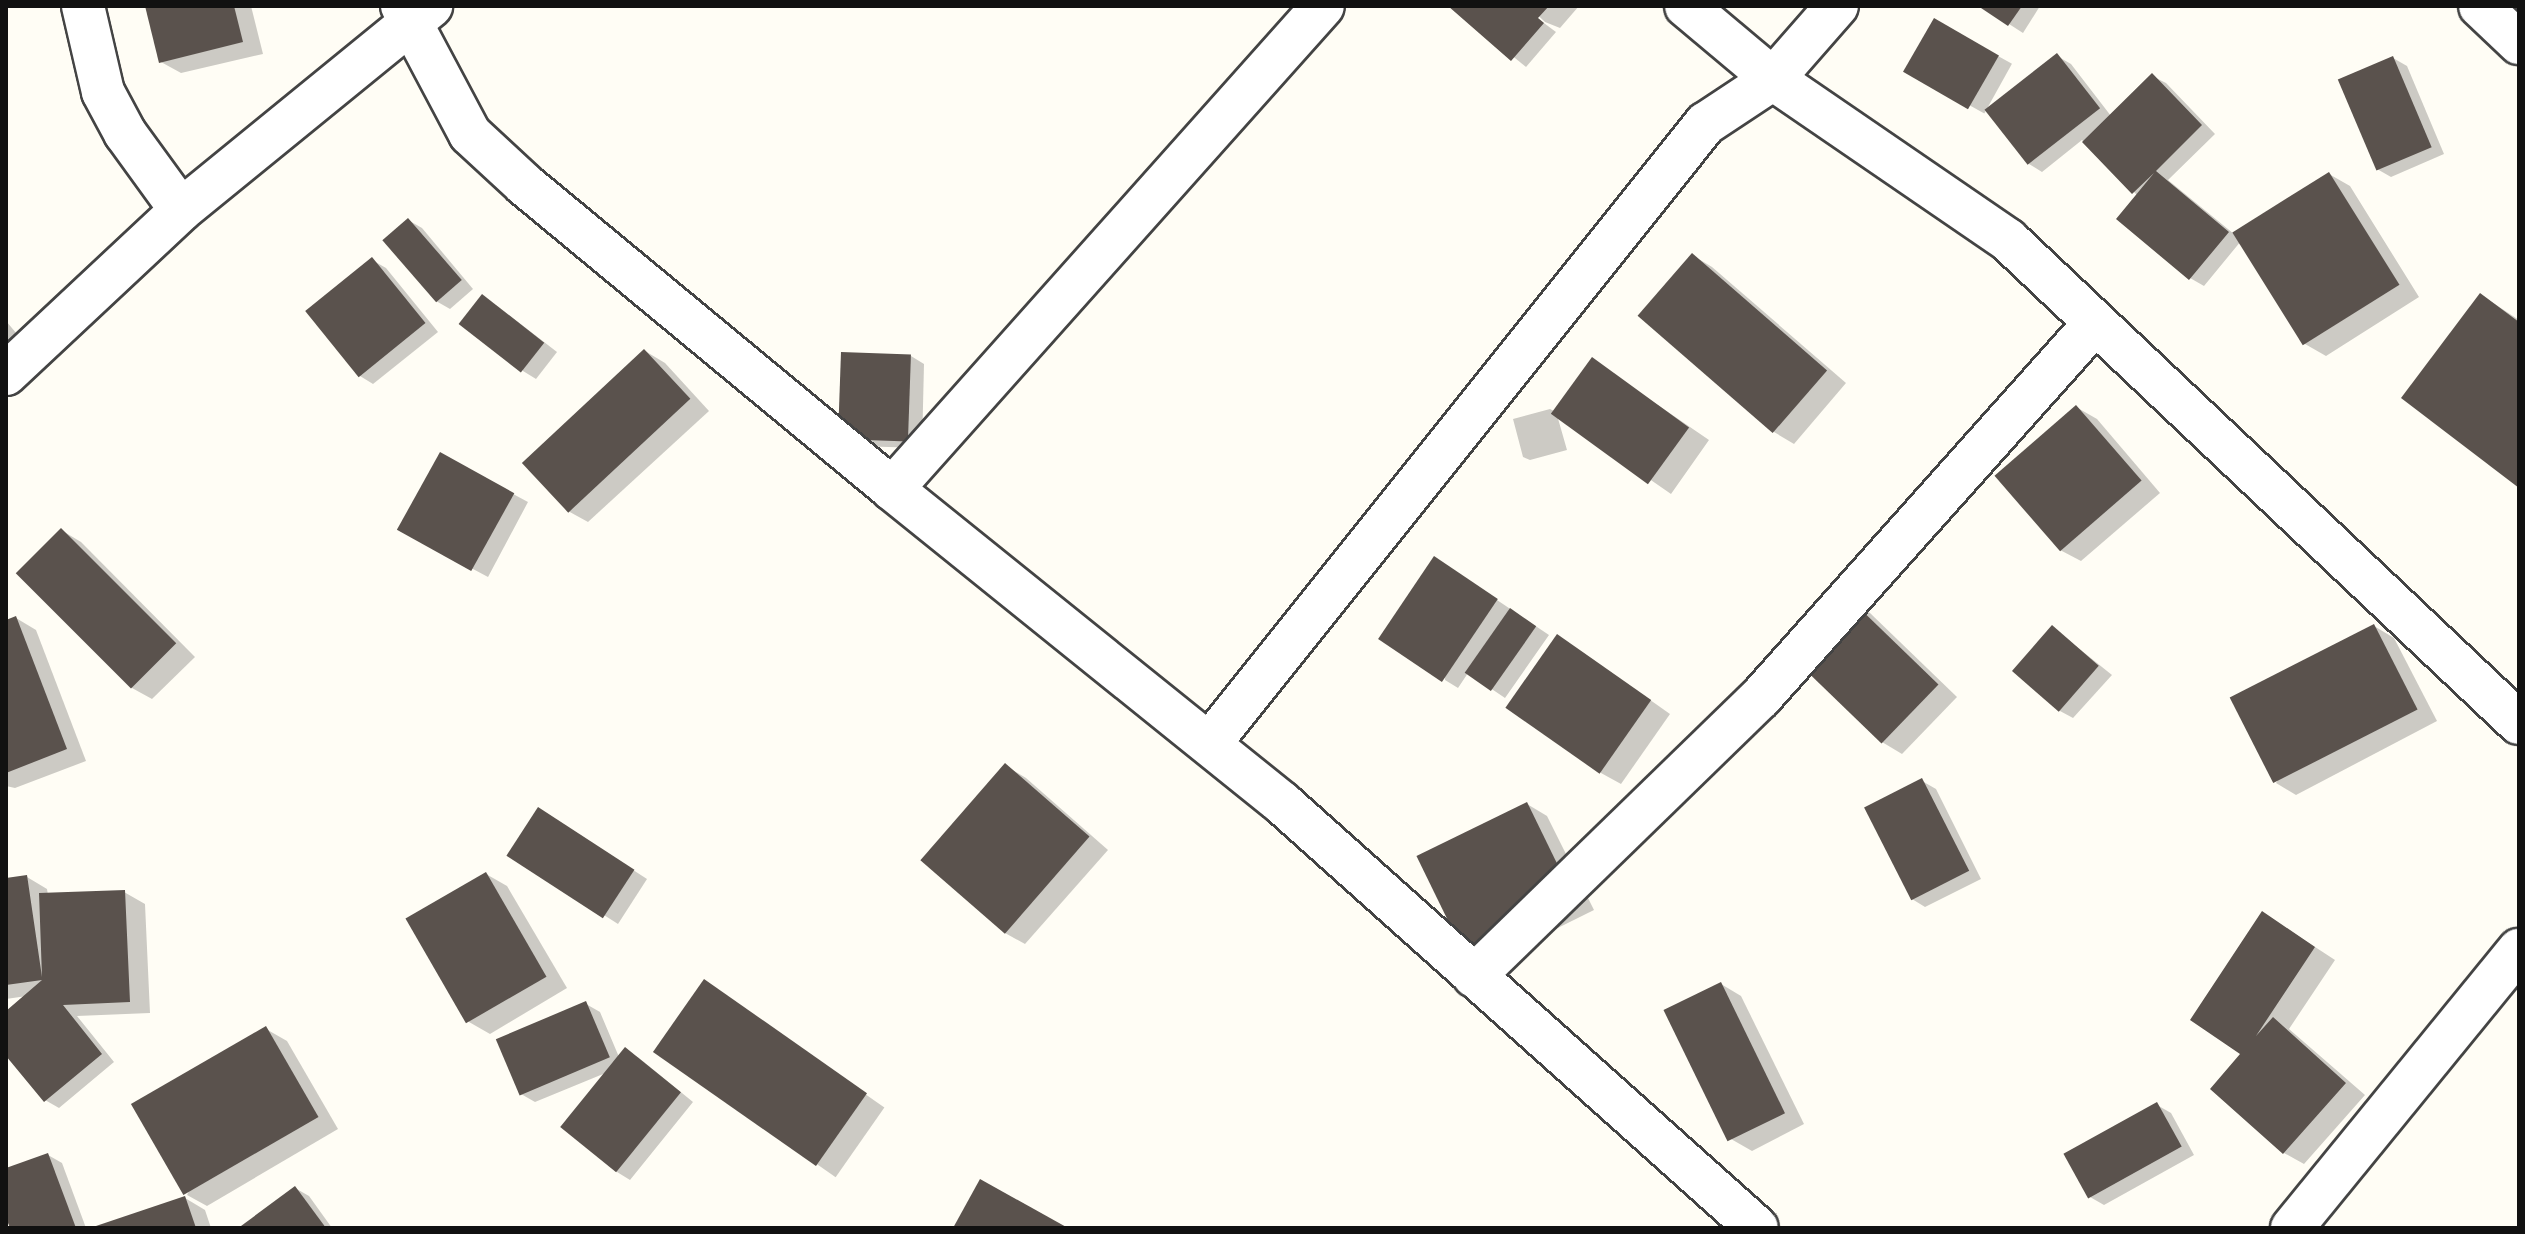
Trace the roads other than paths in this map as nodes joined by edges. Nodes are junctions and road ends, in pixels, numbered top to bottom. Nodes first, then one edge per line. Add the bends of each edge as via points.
1 (83, 6) edge
2 (1323, 6) edge
3 (1686, 6) edge
4 (1837, 6) edge
5 (2480, 6) edge
6 (414, 12) edge
7 (2519, 43) edge
8 (1773, 79) junction
9 (181, 210) junction
10 (2095, 323) junction
11 (6, 374) edge
12 (892, 489) junction
13 (2519, 723) edge
14 (1210, 743) junction
15 (2519, 950) edge
16 (1474, 976) junction
17 (1757, 1228) edge
18 (2292, 1228) edge

1 - 9 street via 103,92 125,133
2 - 12 street
3 - 8 street
4 - 8 street
5 - 7 street
6 - 9 street
6 - 12 street via 470,134
8 - 10 street via 2008,240
8 - 14 street via 1705,124
9 - 11 street
10 - 13 street
10 - 16 street via 1761,697
12 - 14 street
14 - 16 street
15 - 18 street
16 - 17 street

